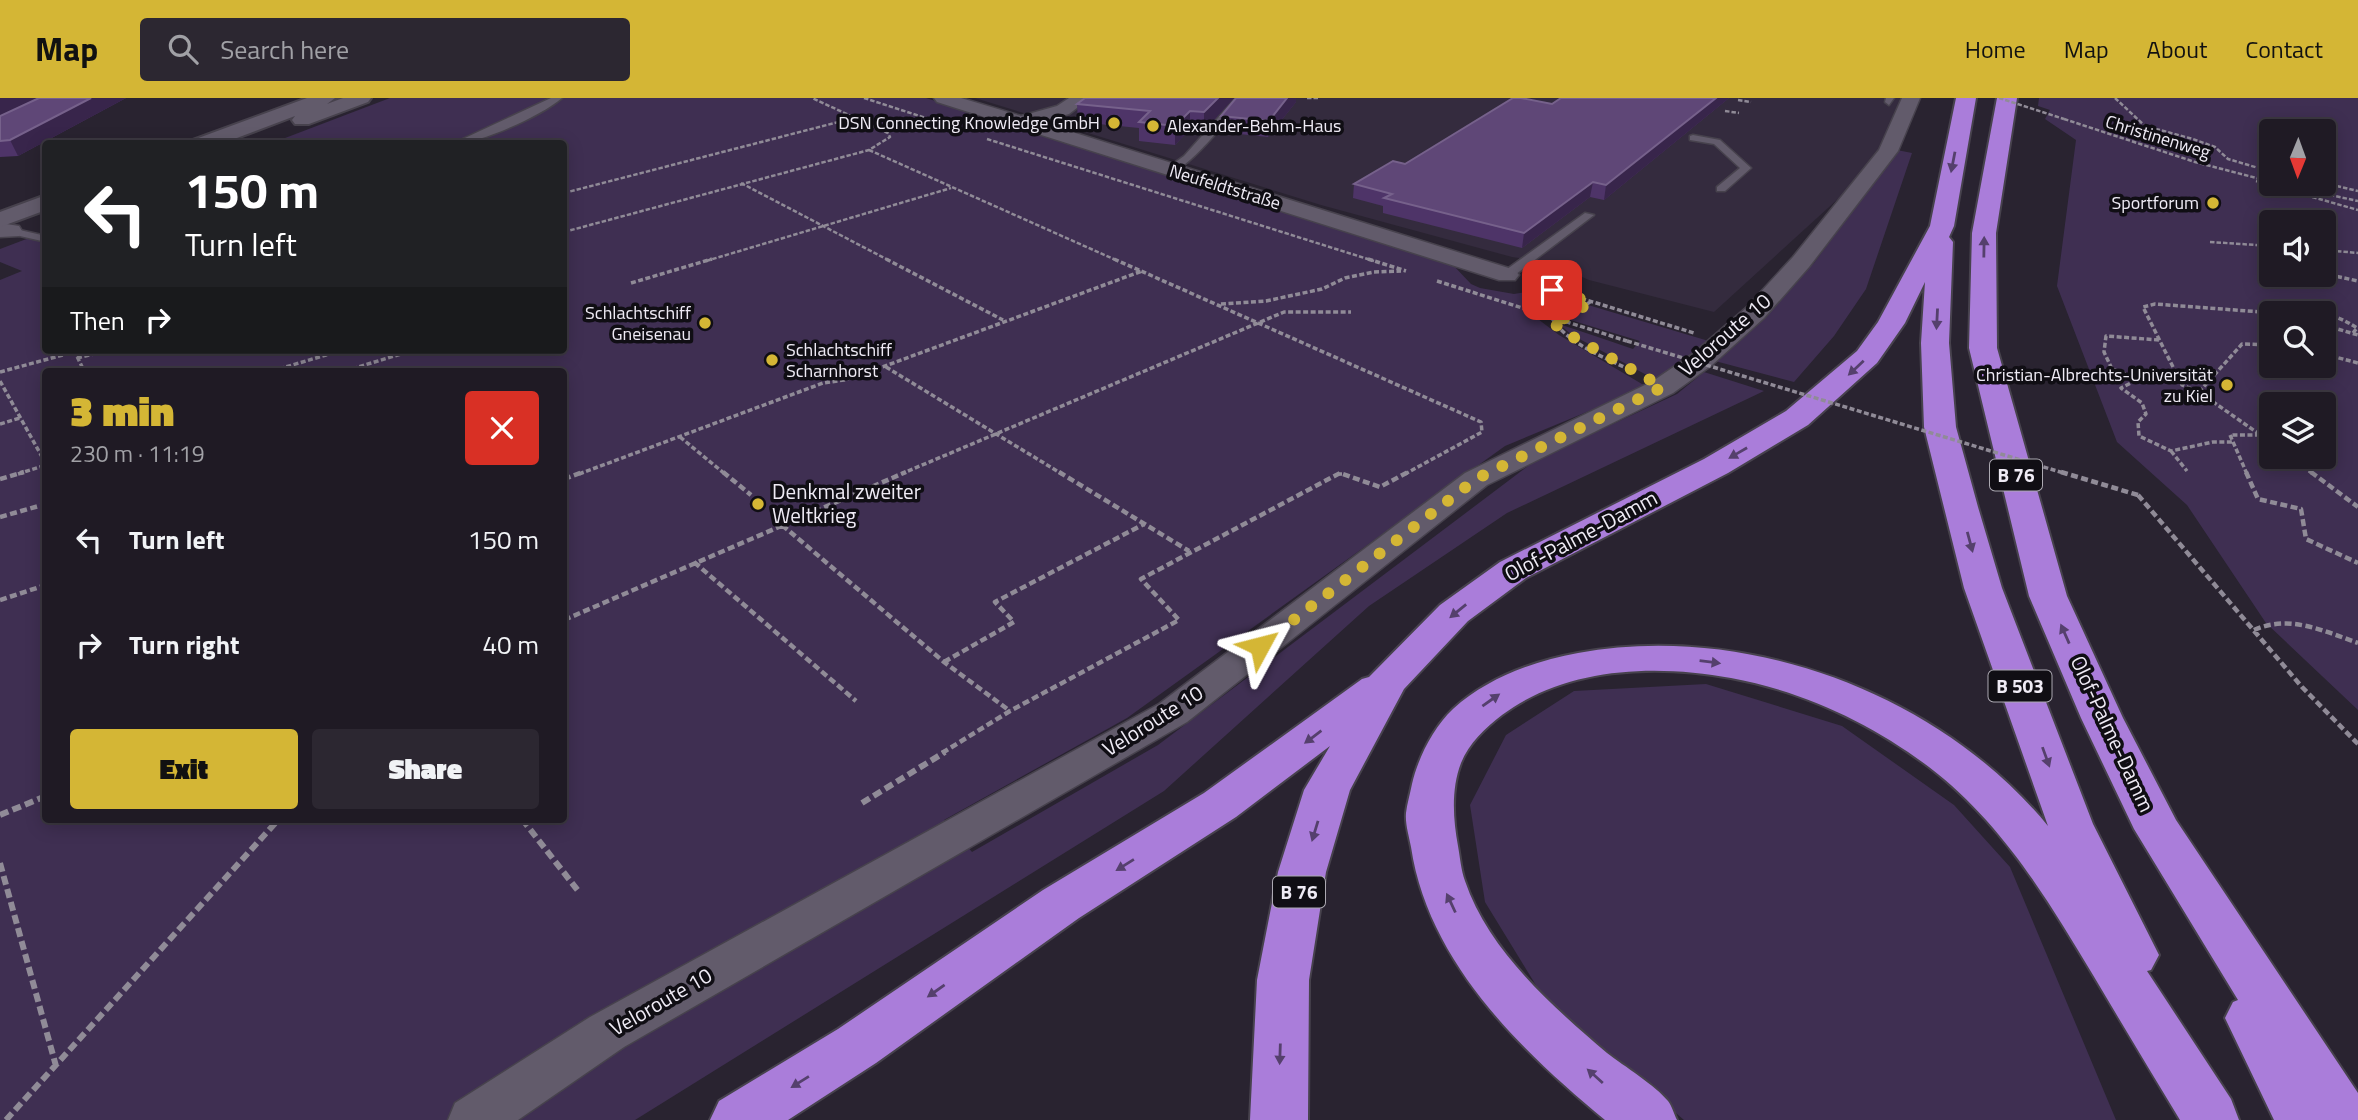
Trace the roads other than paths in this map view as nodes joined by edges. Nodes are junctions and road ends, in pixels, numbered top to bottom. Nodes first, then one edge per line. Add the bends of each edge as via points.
1 (325, 98) edge
2 (361, 98) edge
3 (558, 98) edge
4 (943, 98) edge
5 (1081, 98) edge
6 (1966, 98) edge
7 (2007, 98) edge
8 (1897, 99) edge
9 (1240, 100) edge
10 (1021, 122) junction
11 (1693, 138) edge
12 (212, 140) edge
13 (252, 140) edge
14 (466, 140) edge
15 (1170, 171) junction
16 (1721, 189) dead end
17 (42, 205) edge
18 (1590, 215) dead end
19 (42, 219) edge
20 (1941, 226) junction
21 (3, 229) edge
22 (42, 238) edge
23 (1507, 275) joint
24 (1387, 682) junction
25 (2157, 829) junction
26 (2211, 1119) edge
27 (474, 1120) edge
28 (739, 1120) edge
29 (1279, 1120) edge
30 (1648, 1120) edge
31 (2304, 1120) edge
32 (2343, 1120) edge

1 - 12 main road
2 - 13 main road
3 - 14 lane
4 - 10 street, Neufeldtstraße
5 - 10 street via 1063,110
6 -> 20 highway, Olof-Palme-Damm / B 76
25 -> 7 highway, Olof-Palme-Damm / B 76 via 2048,596 1983,348 1984,233
8 - 27 street, Veloroute 10 via 1888,151 1783,284 1724,342 1663,387 1476,479 1173,713 607,1032
9 - 15 lane
10 - 15 street, Neufeldtstraße
11 - 16 lane via 1717,142 1745,168
15 - 23 street, Neufeldtstraße
17 - 21 main road
18 - 23 lane
19 - 21 main road
20 -> 24 highway, Olof-Palme-Damm / B 76 via 1891,324 1867,357 1836,387 1797,418 1716,466 1513,570 1454,613
20 -> 26 highway, B 503 via 1936,343 1940,427 1983,588 2070,824
21 - 22 lane
24 -> 28 highway via 1220,805 1061,904 857,1046
24 -> 29 highway, Olof-Palme-Damm / B 76 via 1327,790 1302,872 1283,980
25 - 31 highway
25 - 32 highway, Olof-Palme-Damm / B 76
30 -> 26 highway via 1535,1021 1494,974 1440,880 1429,802 1453,735 1477,709 1509,687 1563,667 1620,658 1672,657 1778,675 1878,715 1939,752 2013,817 2054,869

